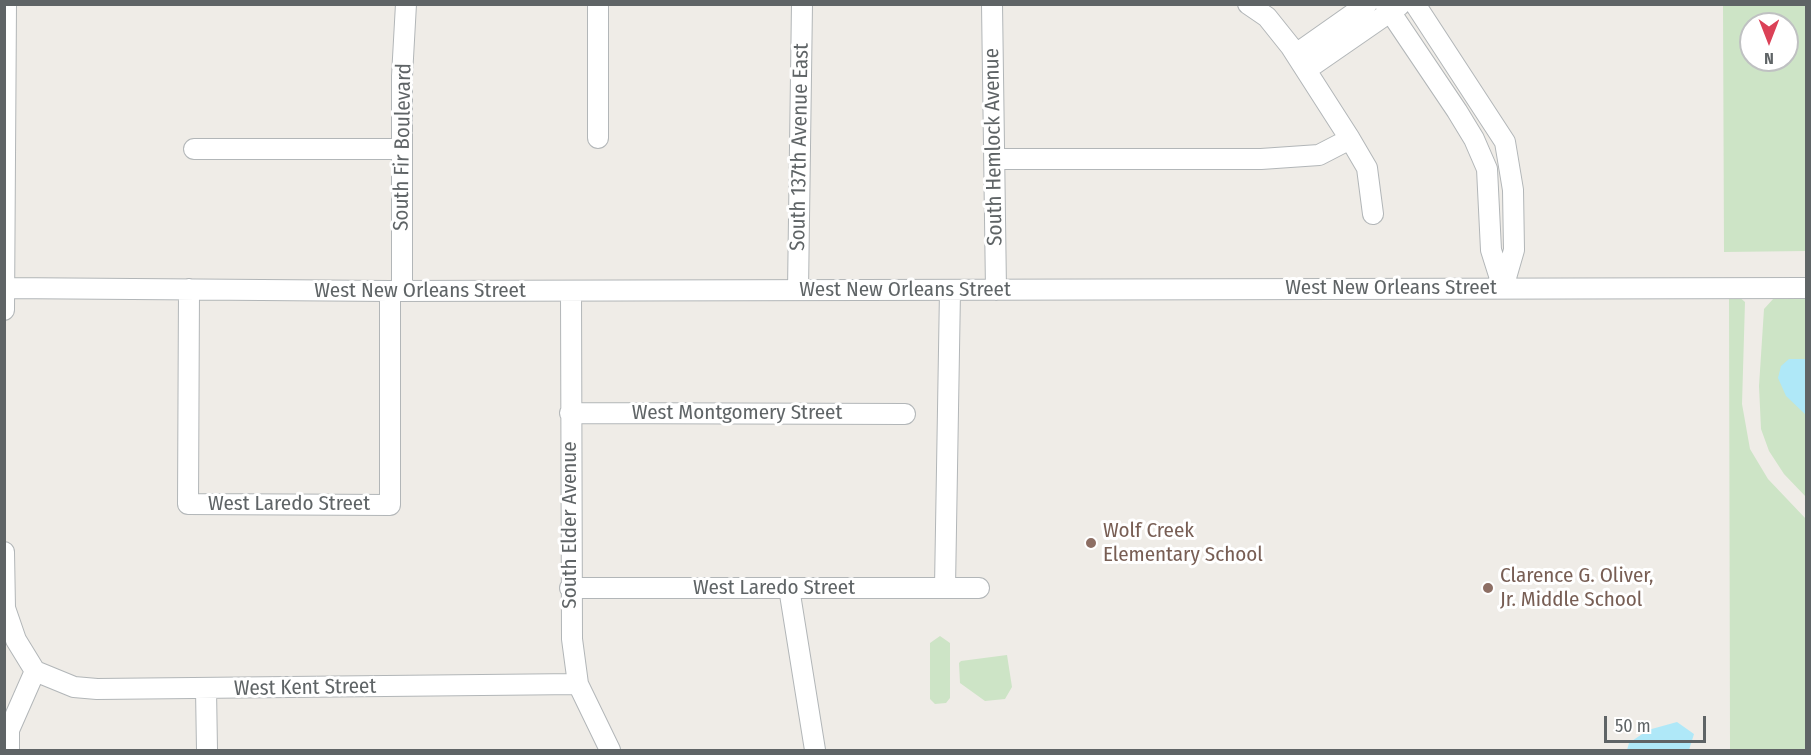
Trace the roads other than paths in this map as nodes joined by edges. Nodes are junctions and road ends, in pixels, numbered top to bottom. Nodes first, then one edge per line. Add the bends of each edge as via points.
1 (6, 4) edge
2 (406, 4) edge
3 (598, 4) edge
4 (802, 4) edge
5 (992, 4) edge
6 (1248, 4) edge
7 (1367, 4) edge
8 (1415, 4) edge
9 (1392, 7) edge
10 (1341, 34) junction
11 (1301, 62) junction
12 (598, 138) dead end
13 (1350, 139) junction
14 (194, 149) dead end
15 (401, 149) junction
16 (995, 159) junction
17 (1510, 168) junction
18 (1487, 169) junction
19 (1373, 214) dead end
20 (5, 288) edge
21 (1503, 288) junction
22 (1806, 288) edge
23 (189, 289) junction
24 (798, 290) junction
25 (996, 290) junction
26 (396, 291) junction
27 (571, 291) junction
28 (950, 291) junction
29 (4, 310) edge
30 (570, 413) junction
31 (905, 414) dead end
32 (390, 505) joint
33 (4, 552) edge
34 (945, 587) junction
35 (570, 588) junction
36 (789, 588) junction
37 (979, 588) dead end
38 (35, 671) junction
39 (578, 684) junction
40 (206, 689) junction
41 (9, 750) edge
42 (207, 750) edge
43 (610, 750) edge
44 (815, 750) edge

1 - 20 street
2 - 15 street, South Fir Boulevard
3 - 12 street
4 - 24 street, South 137th Avenue East
5 - 16 street, South Hemlock Avenue
6 - 11 street via 1267,16
7 - 10 street
8 - 17 street via 1505,142
9 - 10 street
9 - 18 street via 1474,139
10 - 11 street
11 - 13 street
13 - 16 street via 1319,155 1307,156
13 - 19 street via 1367,168
14 - 15 street
15 - 26 street, South Fir Boulevard
16 - 25 street, South Hemlock Avenue
17 - 18 street
17 - 21 street via 1514,250
18 - 21 street via 1491,250
20 - 23 street, West New Orleans Street
20 - 29 street
21 - 22 street, West New Orleans Street
21 - 25 street, West New Orleans Street
23 - 26 street, West New Orleans Street
23 - 32 street, West Laredo Street via 188,504
24 - 27 street, West New Orleans Street
24 - 28 street, West New Orleans Street
25 - 28 street, West New Orleans Street
26 - 27 street, West New Orleans Street
26 - 32 street, South Fir Boulevard
27 - 30 street, South Elder Avenue
28 - 34 street
30 - 31 street, West Montgomery Street
30 - 35 street, South Elder Avenue
33 - 38 street via 5,608 16,640
34 - 36 street, West Laredo Street
34 - 37 street, West Laredo Street
35 - 36 street, West Laredo Street
35 - 39 street, South Elder Avenue
36 - 44 street
38 - 40 street, West Kent Street via 74,687
38 - 41 street via 9,730
39 - 40 street, West Kent Street
39 - 43 street, South Elder Avenue
40 - 42 street

